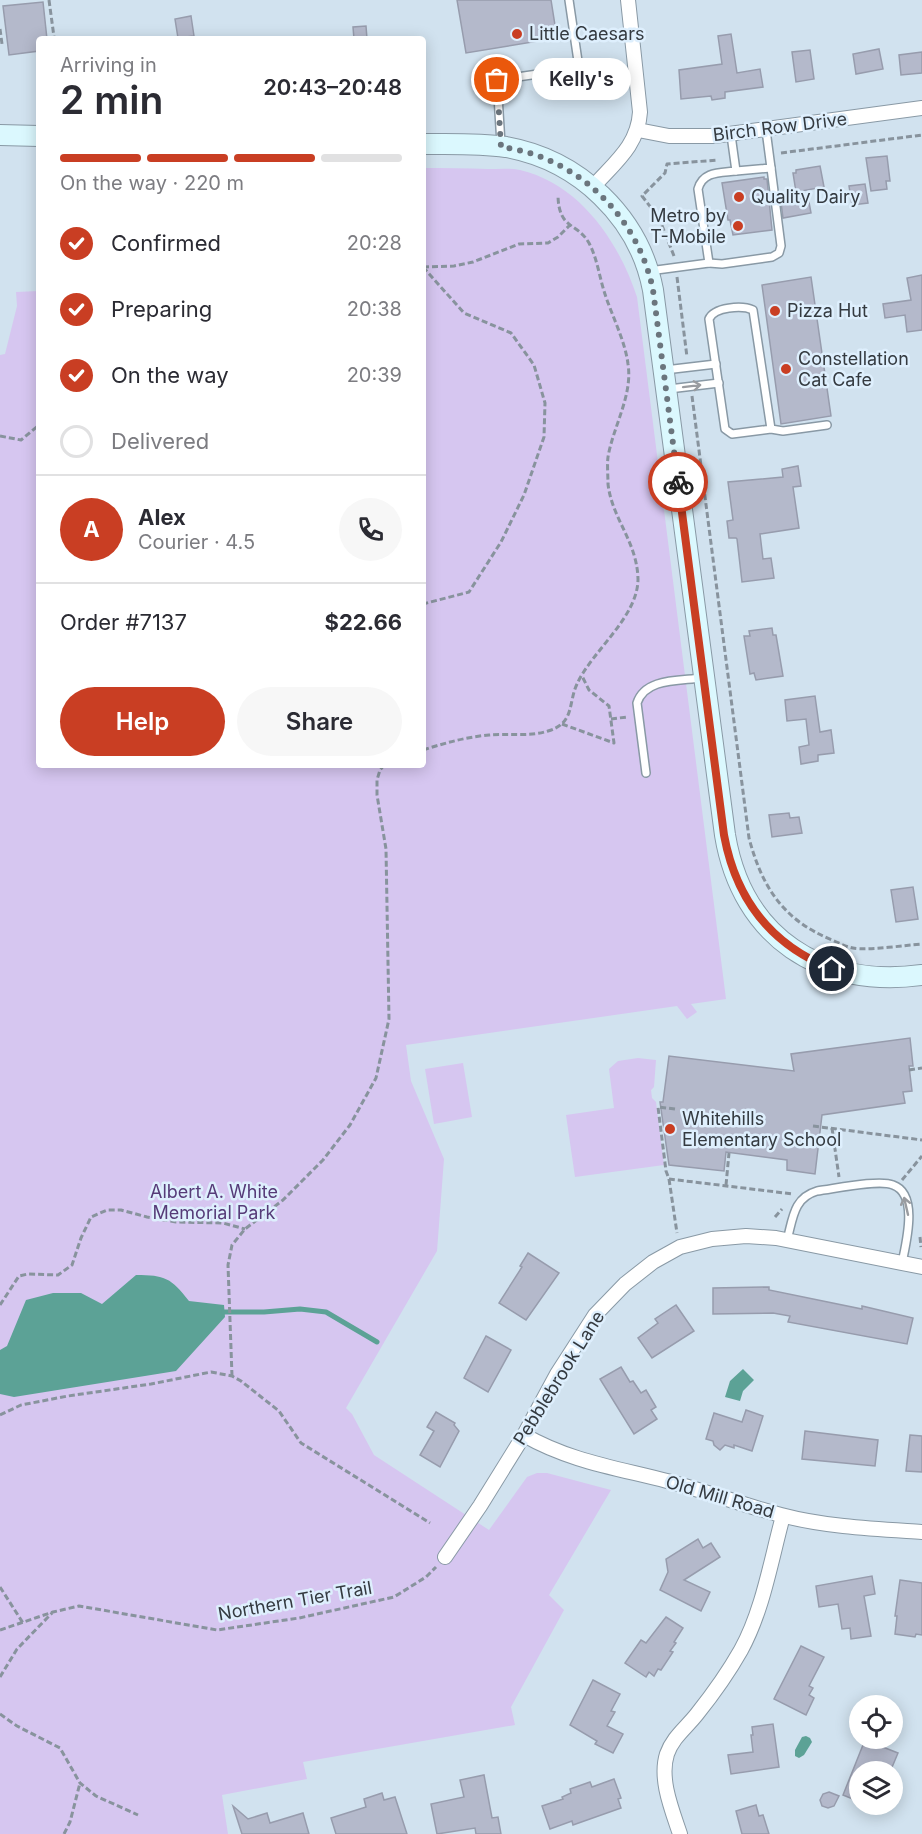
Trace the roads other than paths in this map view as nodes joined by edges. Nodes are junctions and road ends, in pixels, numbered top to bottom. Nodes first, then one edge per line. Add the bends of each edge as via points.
1 (569, 0) edge
2 (628, 0) edge
3 (922, 108) edge
4 (638, 130) junction
5 (766, 130) junction
6 (0, 135) edge
7 (731, 135) junction
8 (36, 136) edge
9 (426, 144) edge
10 (501, 147) junction
11 (771, 168) junction
12 (736, 171) junction
13 (592, 187) junction
14 (709, 263) junction
15 (649, 272) junction
16 (716, 364) junction
17 (665, 380) junction
18 (718, 383) junction
19 (827, 425) dead end
20 (771, 429) junction
21 (704, 678) junction
22 (646, 773) dead end
23 (922, 975) edge
24 (787, 1240) junction
25 (902, 1263) junction
26 (922, 1267) edge
27 (524, 1435) junction
28 (783, 1516) junction
29 (922, 1532) edge
30 (441, 1561) road end
31 (680, 1834) edge

1 - 10 lane via 579,68 497,80
2 - 4 street via 640,112
3 - 5 street, Birch Row Drive
4 - 7 street, Birch Row Drive via 676,136
4 - 13 street via 627,149
5 - 7 street, Birch Row Drive
5 - 11 lane
6 - 8 main road
7 - 12 lane
9 - 10 main road
10 - 13 main road via 533,154
11 - 12 lane
11 - 14 lane via 782,246 779,253
12 - 14 lane via 707,175 698,189
13 - 15 main road via 629,228
14 - 15 lane
15 - 17 main road
16 - 17 lane via 688,368
16 - 18 lane
16 - 20 lane via 711,315 743,307 753,310
17 -> 18 lane via 691,386
17 - 21 main road
18 - 20 lane via 728,432
19 - 20 lane
21 - 22 lane via 655,685 639,694
21 - 23 main road via 728,852 740,886 759,916 793,949 832,969 876,978
24 - 25 street, Pebblebrook Lane
25 -> 24 lane via 908,1234 907,1200 896,1187 882,1183 817,1191 801,1198
24 - 27 street, Pebblebrook Lane via 746,1236 712,1239 680,1247 653,1262 595,1315
25 - 26 street, Pebblebrook Lane
27 - 28 street, Old Mill Road via 569,1457
27 - 30 street, Pebblebrook Lane
28 - 29 street, Old Mill Road
28 - 31 street via 759,1608 742,1649 722,1681 674,1739 666,1756 670,1805

